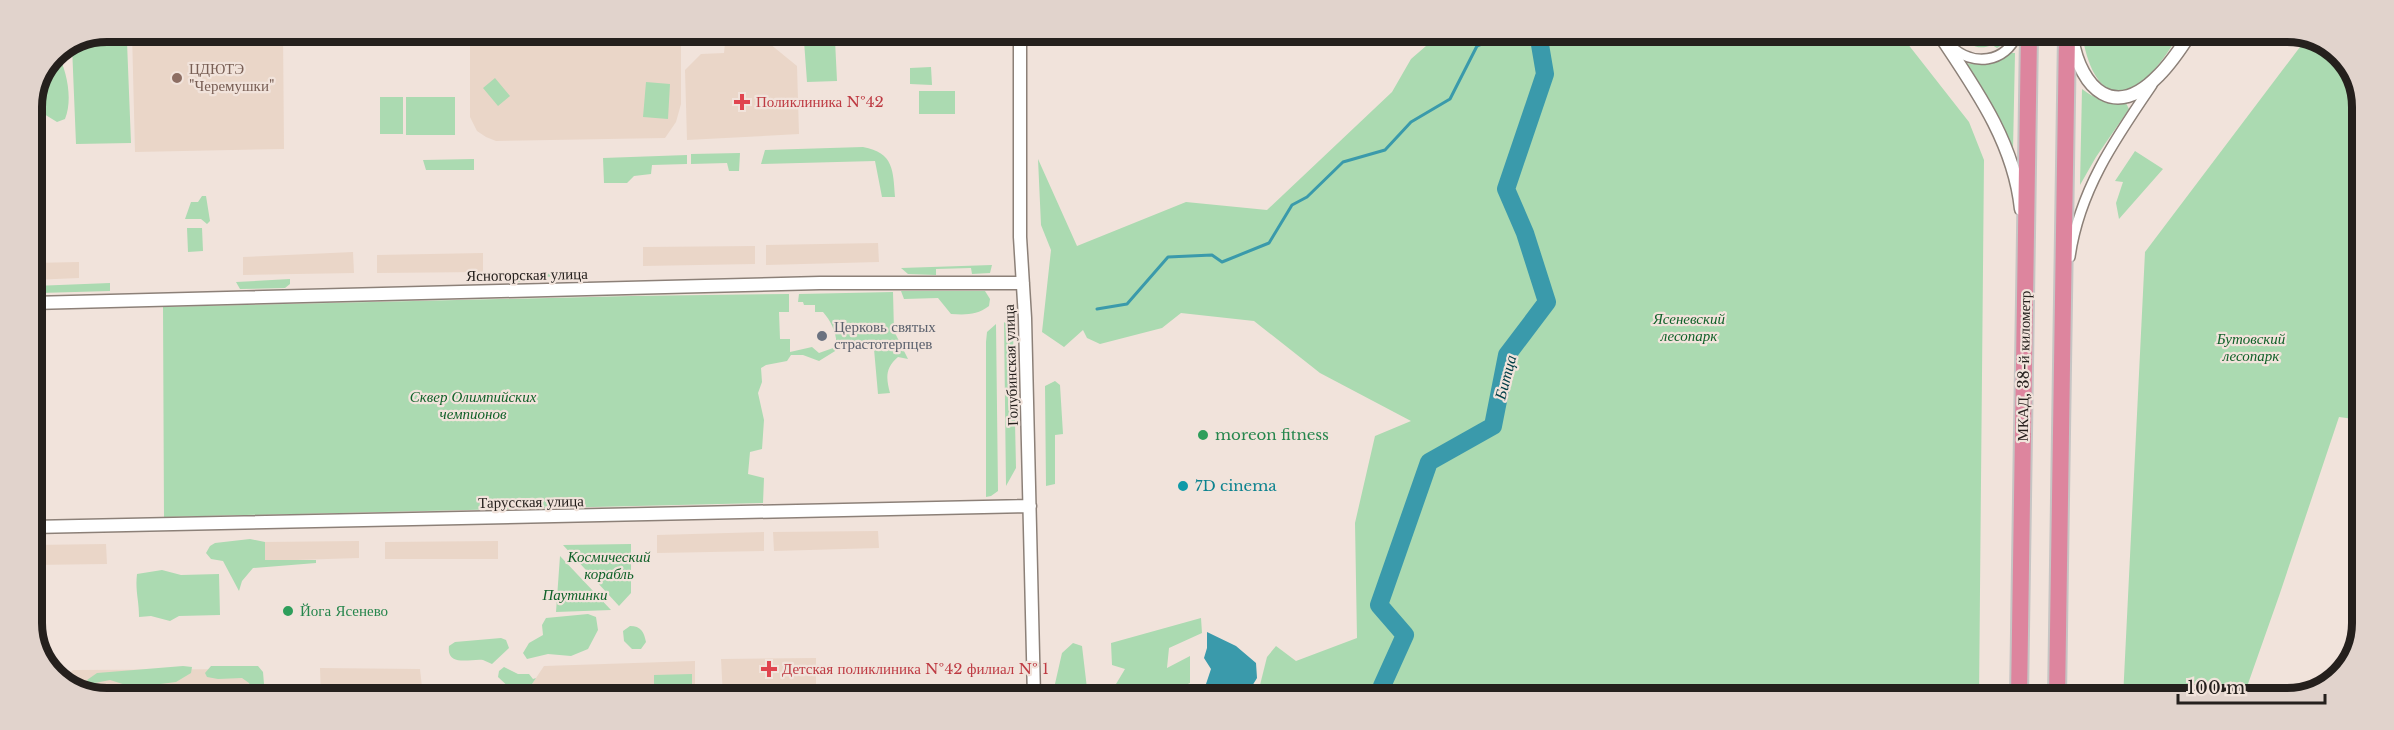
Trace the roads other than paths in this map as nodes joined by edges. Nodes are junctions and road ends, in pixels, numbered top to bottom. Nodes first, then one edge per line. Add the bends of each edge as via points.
1 (1020, 42) edge
2 (1944, 42) edge
3 (1947, 42) edge
4 (2011, 42) edge
5 (2029, 42) edge
6 (2069, 42) edge
7 (2071, 42) edge
8 (2184, 42) edge
9 (2159, 75) junction
10 (2026, 258) junction
11 (1023, 283) junction
12 (42, 303) edge
13 (2063, 310) junction
14 (1030, 506) junction
15 (42, 527) edge
16 (1034, 688) edge
17 (2019, 688) edge
18 (2057, 688) edge

1 - 11 main road, Голубинская улица
2 - 10 main road via 1989,112 2007,149 2020,200
3 - 4 street via 1976,61 1998,55
5 - 10 highway, МКАД, 38-й километр
6 - 13 highway
7 - 9 main road via 2080,70 2099,93 2110,97 2132,94
8 - 9 main road
9 - 13 street via 2104,156 2090,185 2073,242
10 - 17 highway, МКАД, 38-й километр
11 - 12 main road, Ясногорская улица via 832,283
11 - 14 main road, Голубинская улица
13 - 18 highway
14 - 15 main road, Тарусская улица
14 - 16 main road, Голубинская улица

